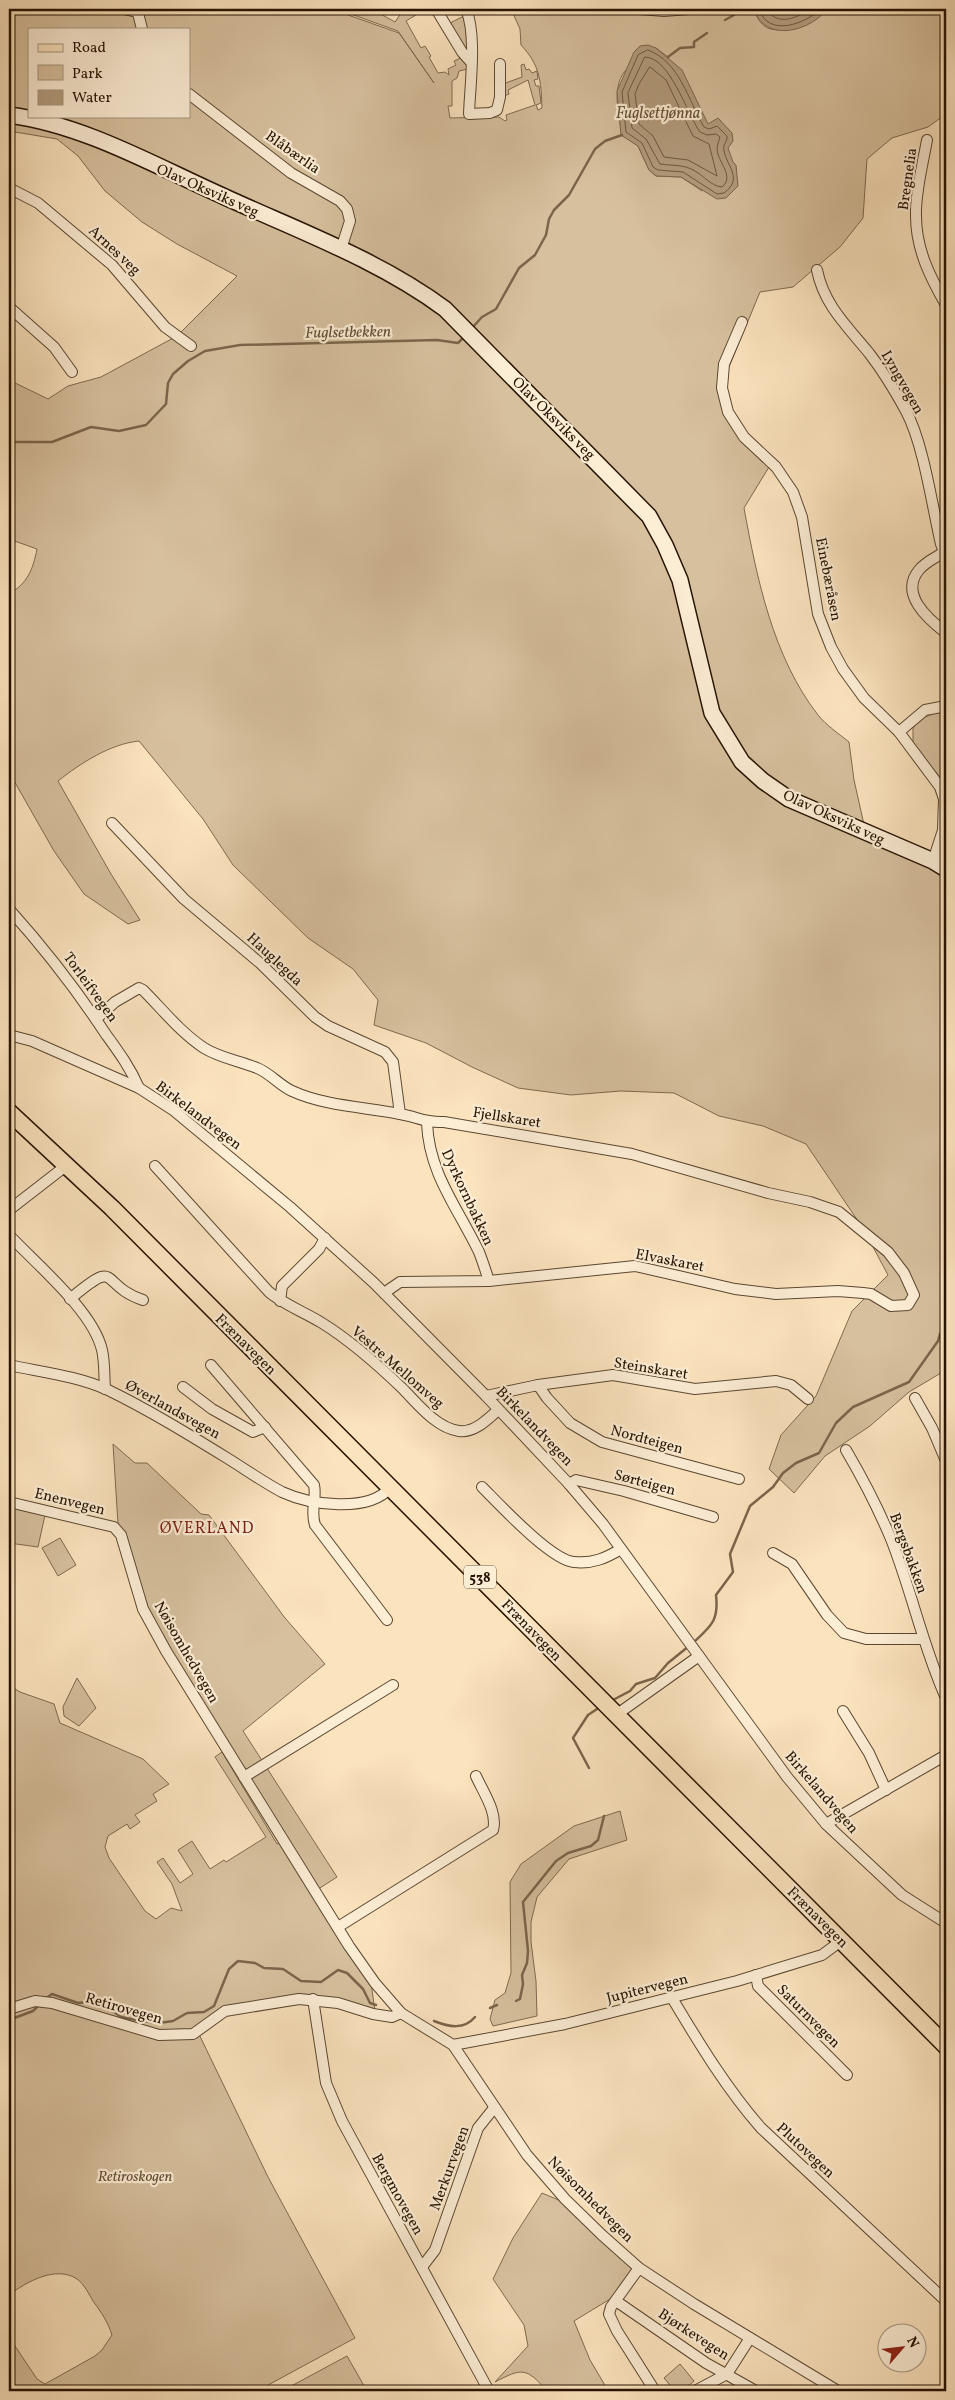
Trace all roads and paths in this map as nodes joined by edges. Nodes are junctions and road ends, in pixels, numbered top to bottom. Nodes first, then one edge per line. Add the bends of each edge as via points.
1 (124, 9) edge
2 (436, 9) edge
3 (466, 9) edge
4 (640, 9) edge
5 (689, 9) edge
6 (137, 10) edge
7 (142, 28) edge
8 (470, 61) junction
9 (500, 64) dead end
10 (190, 95) edge
11 (9, 115) edge
12 (927, 140) dead end
13 (9, 188) edge
14 (341, 249) junction
15 (817, 270) dead end
16 (946, 305) edge
17 (9, 307) edge
18 (742, 322) dead end
19 (191, 346) dead end
20 (72, 372) dead end
21 (945, 553) edge
22 (946, 633) edge
23 (946, 706) edge
24 (899, 732) junction
25 (112, 823) dead end
26 (933, 861) junction
27 (946, 870) edge
28 (9, 909) edge
29 (96, 1019) junction
30 (9, 1035) edge
31 (138, 1088) junction
32 (9, 1112) edge
33 (400, 1114) junction
34 (427, 1123) junction
35 (67, 1165) junction
36 (155, 1166) dead end
37 (9, 1210) edge
38 (9, 1235) edge
39 (325, 1238) junction
40 (490, 1282) junction
41 (384, 1293) junction
42 (914, 1295) joint
43 (70, 1299) junction
44 (143, 1300) dead end
45 (280, 1301) junction
46 (9, 1365) edge
47 (211, 1365) dead end
48 (538, 1385) junction
49 (183, 1387) dead end
50 (105, 1389) junction
51 (486, 1396) junction
52 (915, 1398) dead end
53 (808, 1399) dead end
54 (498, 1410) junction
55 (264, 1427) junction
56 (846, 1450) dead end
57 (946, 1461) edge
58 (739, 1479) dead end
59 (569, 1484) junction
60 (390, 1488) junction
61 (482, 1488) dead end
62 (9, 1502) edge
63 (313, 1502) junction
64 (713, 1517) dead end
65 (121, 1535) joint
66 (622, 1549) junction
67 (773, 1553) dead end
68 (387, 1620) dead end
69 (923, 1639) junction
70 (699, 1656) junction
71 (393, 1685) dead end
72 (946, 1698) edge
73 (843, 1711) dead end
74 (616, 1715) junction
75 (946, 1755) edge
76 (476, 1776) dead end
77 (244, 1777) junction
78 (886, 1790) junction
79 (826, 1824) junction
80 (946, 1923) edge
81 (338, 1927) junction
82 (841, 1941) junction
83 (756, 1975) junction
84 (672, 1998) junction
85 (312, 1999) junction
86 (9, 2009) edge
87 (401, 2013) junction
88 (453, 2045) junction
89 (946, 2046) edge
90 (847, 2075) dead end
91 (494, 2108) junction
92 (422, 2267) junction
93 (639, 2268) junction
94 (616, 2301) junction
95 (946, 2301) edge
96 (750, 2338) junction
97 (727, 2374) junction
98 (489, 2391) edge
99 (655, 2391) edge
100 (695, 2391) edge
101 (756, 2391) edge
102 (838, 2391) edge

1 - 6 street
2 - 8 street
3 - 8 street via 472,31
4 - 5 street via 664,12
6 - 7 street
8 - 9 street via 470,114 497,110
10 - 14 street, Blåbærlia via 291,173 347,208 350,221
11 - 14 street, Olav Oksviks veg via 44,121 82,134
12 - 16 street, Bregnelia via 916,215 918,238 929,274
13 - 19 street, Arnes veg via 38,203 112,265 165,327
14 - 26 street, Olav Oksviks veg via 419,290 445,309 649,516 680,580 712,713 742,762 789,798
15 - 21 street, Lyngvegen via 826,297 840,321 869,353 907,413
17 - 20 street via 54,347
18 - 24 street, Einebæråsen via 724,364 722,388 728,412 744,437 776,467 793,492 802,517 818,614 830,648 864,698
21 - 22 street, Lyngvegen via 919,569 913,581 918,606
23 - 24 street via 925,710
24 - 26 street, Einebæråsen via 940,787 944,800 943,830
25 - 33 street, Hauglegda via 184,899 260,963 315,1017 385,1052 393,1062
26 - 27 street, Olav Oksviks veg
28 - 29 street, Torleifvegen via 38,941
29 - 31 street, Torleifvegen via 131,1068
29 - 33 street, Fjellskaret via 134,990 143,990 176,1025 204,1048 260,1069 291,1090 346,1106
30 - 31 street, Birkelandvegen via 32,1041
31 - 39 street, Birkelandvegen via 203,1133
32 - 35 main road, Frænavegen / 538
33 - 34 street, Fjellskaret
34 - 40 street, Dyrkornbakken via 432,1159 479,1252
34 - 42 street, Fjellskaret via 444,1122 632,1154 840,1212 888,1252 904,1273
35 - 37 street
35 - 60 main road, Frænavegen / 538
36 - 45 street, Vestre Mellomveg
38 - 43 street
39 - 41 street, Birkelandvegen
39 - 45 street via 319,1249 282,1286
40 - 41 street, Elvaskaret via 400,1282
40 - 42 street, Elvaskaret via 635,1266 735,1289 776,1294 838,1291 870,1294 891,1306 908,1305
41 - 51 street, Birkelandvegen
43 - 44 street via 97,1278 106,1276 126,1292
43 - 50 street via 92,1324 102,1350
45 - 54 street, Vestre Mellomveg via 322,1323 362,1352 436,1421 447,1427 469,1430
46 - 50 street, Øverlandsvegen
47 - 55 street
48 - 51 street, Steinskaret
48 - 53 street, Steinskaret via 613,1374 695,1390 776,1381 791,1385
48 - 58 street, Nordteigen via 570,1423 602,1442
49 - 55 street via 212,1409 252,1432
50 - 63 street, Øverlandsvegen via 191,1435 283,1492
51 - 54 street, Birkelandvegen
52 - 57 street
54 - 59 street, Birkelandvegen
55 - 63 street via 314,1485 316,1496
56 - 69 street, Bergsbakken via 871,1494 891,1541
59 - 64 street, Sørteigen via 576,1480
59 - 66 street, Birkelandvegen
60 - 63 street, Øverlandsvegen via 378,1498 349,1505
60 - 74 main road, Frænavegen / 538
61 - 66 street via 554,1554 572,1562 591,1563
62 - 65 street, Enenvegen via 114,1527
63 - 68 street via 313,1519 320,1532
65 - 77 street, Nøisomhedvegen via 143,1609
66 - 70 street, Birkelandvegen
67 - 69 street via 792,1564 827,1615 844,1633 866,1639
69 - 72 street, Bergsbakken
70 - 74 street
70 - 79 street, Birkelandvegen
71 - 77 street
73 - 78 street via 869,1753
74 - 82 main road, Frænavegen / 538
75 - 78 street
76 - 81 street via 493,1813 493,1830
77 - 81 street, Nøisomhedvegen
78 - 79 street
79 - 80 street, Birkelandvegen via 902,1895
81 - 87 street, Nøisomhedvegen via 375,1982
82 - 83 street, Jupitervegen via 822,1955
82 - 89 main road, Frænavegen / 538
83 - 84 street, Jupitervegen
83 - 90 street, Saturnvegen via 758,1986
84 - 88 street, Jupitervegen via 565,2024
84 - 95 street, Plutovegen via 714,2066 761,2128
85 - 86 street, Retirovegen via 225,2011 193,2034 176,2036 159,2035 52,2003 34,2001
85 - 87 street, Retirovegen via 392,2017
85 - 92 street, Bergmovegen via 326,2083 342,2121
87 - 88 street, Nøisomhedvegen
88 - 91 street, Nøisomhedvegen
91 - 92 street, Merkurvegen via 478,2128 435,2250
91 - 93 street, Nøisomhedvegen via 527,2155 564,2198
92 - 98 street, Bergmovegen
93 - 94 street
93 - 96 street, Nøisomhedvegen
94 - 97 street, Bjørkevegen
94 - 99 street via 609,2314
96 - 97 street
96 - 102 street, Nøisomhedvegen
97 - 100 street
97 - 101 street, Bjørkevegen

